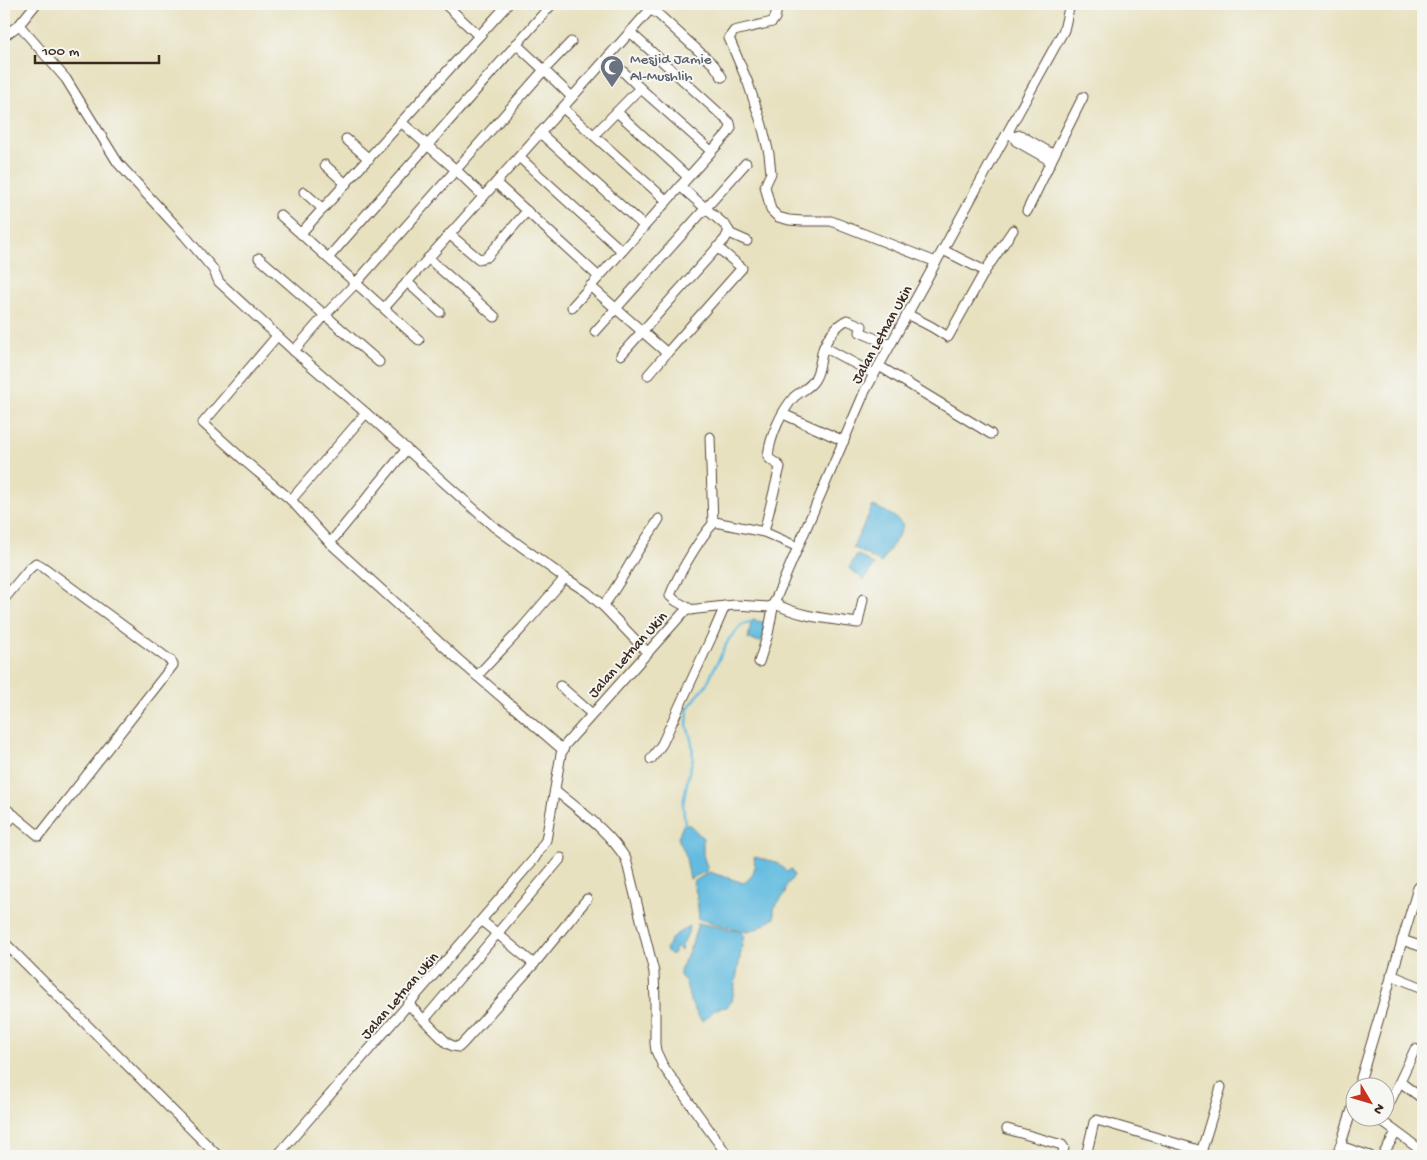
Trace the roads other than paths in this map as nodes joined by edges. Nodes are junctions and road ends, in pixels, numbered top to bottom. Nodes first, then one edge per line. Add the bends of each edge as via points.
1 (36, 4) edge
2 (444, 4) edge
3 (552, 4) edge
4 (778, 4) edge
5 (1070, 4) edge
6 (502, 6) edge
7 (20, 25) junction
8 (630, 32) junction
9 (4, 36) edge
10 (480, 36) junction
11 (571, 42) dead end
12 (516, 44) junction
13 (608, 57) junction
14 (544, 70) junction
15 (722, 77) dead end
16 (640, 88) junction
17 (572, 97) junction
18 (1084, 97) dead end
19 (563, 108) junction
20 (617, 112) junction
21 (401, 122) junction
22 (540, 133) junction
23 (594, 135) junction
24 (1011, 135) junction
25 (346, 139) dead end
26 (427, 145) junction
27 (711, 151) junction
28 (519, 157) junction
29 (1053, 158) junction
30 (369, 159) junction
31 (746, 163) dead end
32 (325, 165) dead end
33 (456, 170) junction
34 (688, 177) junction
35 (496, 183) junction
36 (346, 184) junction
37 (680, 186) junction
38 (304, 192) dead end
39 (483, 196) junction
40 (667, 200) junction
41 (706, 208) junction
42 (323, 209) junction
43 (1027, 211) dead end
44 (528, 212) junction
45 (280, 215) dead end
46 (644, 226) junction
47 (1013, 230) dead end
48 (729, 231) junction
49 (301, 234) junction
50 (449, 234) junction
51 (747, 241) dead end
52 (717, 247) junction
53 (943, 250) junction
54 (622, 251) junction
55 (259, 258) dead end
56 (328, 258) junction
57 (428, 258) junction
58 (936, 262) junction
59 (985, 271) junction
60 (599, 277) junction
61 (356, 282) junction
62 (407, 282) junction
63 (590, 286) junction
64 (572, 307) dead end
65 (384, 308) junction
66 (616, 308) junction
67 (440, 312) dead end
68 (907, 314) junction
69 (325, 315) junction
70 (495, 317) dead end
71 (642, 331) junction
72 (595, 332) dead end
73 (277, 336) junction
74 (419, 340) dead end
75 (890, 345) junction
76 (824, 347) junction
77 (294, 352) junction
78 (667, 354) junction
79 (621, 355) dead end
80 (379, 362) dead end
81 (876, 370) junction
82 (648, 375) dead end
83 (366, 413) junction
84 (783, 414) junction
85 (991, 434) dead end
86 (710, 437) dead end
87 (844, 441) junction
88 (406, 450) junction
89 (291, 500) junction
90 (659, 519) dead end
91 (713, 524) junction
92 (764, 532) junction
93 (330, 543) junction
94 (798, 547) junction
95 (565, 578) junction
96 (4, 599) edge
97 (864, 599) dead end
98 (774, 603) junction
99 (603, 606) junction
100 (725, 606) junction
101 (692, 610) junction
102 (648, 653) junction
103 (759, 662) dead end
104 (477, 676) junction
105 (560, 686) dead end
106 (592, 714) junction
107 (563, 750) junction
108 (650, 759) dead end
109 (555, 790) junction
110 (4, 807) edge
111 (14, 815) junction
112 (4, 827) edge
113 (561, 858) dead end
114 (1423, 887) edge
115 (587, 899) dead end
116 (482, 921) junction
117 (497, 933) junction
118 (1402, 940) junction
119 (4, 942) edge
120 (1423, 947) edge
121 (534, 964) junction
122 (1391, 975) junction
123 (1423, 988) edge
124 (408, 1004) junction
125 (424, 1020) junction
126 (1415, 1049) dead end
127 (1361, 1078) edge
128 (1400, 1082) junction
129 (1221, 1087) dead end
130 (1394, 1095) edge
131 (1423, 1099) edge
132 (1008, 1128) dead end
133 (1346, 1128) edge
134 (1390, 1128) edge
135 (1396, 1133) junction
136 (1340, 1146) junction
137 (1421, 1146) edge
138 (1201, 1153) edge
139 (218, 1156) edge
140 (277, 1156) edge
141 (728, 1156) edge
142 (1062, 1156) edge
143 (1086, 1156) edge
144 (1336, 1156) edge
145 (1370, 1156) edge
146 (1382, 1156) edge

1 - 7 street
2 - 10 street
3 - 12 street
4 - 58 street via 772,22 734,31 729,38 764,132 771,173 764,186 771,210 789,220 831,221
5 - 24 street, Jalan Letnan Ukin via 1064,30
6 - 10 street
7 - 9 street
7 - 73 street via 66,79 118,164 190,243 219,282
8 - 13 street
8 - 15 street via 648,12 654,11 714,65
8 - 27 street via 730,123 730,131
10 - 21 street
11 - 14 street
12 - 14 street
12 - 26 street
13 - 16 street
13 - 17 street
14 - 17 street
14 - 33 street
16 - 20 street
16 - 27 street
17 - 19 street
18 - 29 street
19 - 22 street
19 - 23 street
20 - 23 street
20 - 34 street
21 - 26 street
21 - 30 street
22 - 28 street
22 - 46 street
23 - 40 street
24 - 29 street via 1020,135
24 - 53 street, Jalan Letnan Ukin
25 - 30 street
26 - 33 street
26 - 56 street
27 - 34 street
28 - 35 street
28 - 54 street
29 - 43 street
30 - 36 street
31 - 41 street
32 - 36 street
33 - 39 street
33 - 61 street
34 - 37 street
35 - 39 street
35 - 44 street
36 - 42 street
37 - 40 street
37 - 41 street
38 - 42 street
39 - 50 street
40 - 46 street
41 - 48 street
41 - 66 street
42 - 49 street
44 - 50 street via 481,259
44 - 60 street
45 - 49 street
46 - 54 street
47 - 59 street
48 - 51 street
48 - 52 street
49 - 56 street
50 - 57 street
52 - 71 street
52 - 78 street via 742,268
53 - 58 street, Jalan Letnan Ukin
53 - 59 street
54 - 60 street
55 - 69 street
56 - 61 street
57 - 62 street
57 - 70 street
58 - 68 street, Jalan Letnan Ukin
59 - 68 street via 948,337
60 - 63 street
61 - 65 street
61 - 69 street
62 - 65 street
62 - 67 street
63 - 64 street
63 - 66 street
65 - 74 street
66 - 71 street
66 - 72 street
68 - 75 street, Jalan Letnan Ukin
69 - 77 street
69 - 80 street
71 - 78 street
71 - 79 street
73 - 77 street
73 - 89 street via 203,423
75 - 76 street via 860,332 862,326 847,320 829,337
75 - 81 street, Jalan Letnan Ukin
76 - 81 street
76 - 84 street via 812,384 795,397
77 - 83 street
78 - 82 street
81 - 85 street
81 - 87 street, Jalan Letnan Ukin
83 - 88 street
83 - 89 street
84 - 87 street
84 - 92 street via 769,444 769,459 780,467
86 - 91 street
87 - 94 street, Jalan Letnan Ukin
88 - 93 street
88 - 95 street via 493,526
89 - 93 street
90 - 99 street
91 - 92 street
91 - 101 street via 670,596
92 - 94 street
93 - 104 street
94 - 98 street, Jalan Letnan Ukin
95 - 99 street
95 - 104 street
96 - 111 street via 36,563 174,664 39,836
97 - 98 street via 858,623 800,613
98 - 100 street, Jalan Letnan Ukin via 770,607
98 - 103 street
99 - 102 street
100 - 101 street, Jalan Letnan Ukin
100 - 108 street via 662,744
101 - 102 street, Jalan Letnan Ukin via 682,613
102 - 106 street, Jalan Letnan Ukin
104 - 107 street
105 - 106 street
106 - 107 street, Jalan Letnan Ukin
107 - 109 street, Jalan Letnan Ukin
109 - 116 street, Jalan Letnan Ukin via 545,844
109 - 141 street via 608,836 626,859 654,972 656,1051 663,1066
110 - 111 street
111 - 112 street
113 - 117 street
114 - 118 street via 1418,888
115 - 121 street
116 - 117 street
116 - 124 street, Jalan Letnan Ukin
117 - 121 street
117 - 125 street
118 - 120 street
118 - 122 street
119 - 139 street
121 - 125 street via 459,1047 448,1043
122 - 123 street
122 - 127 street
124 - 125 street
124 - 140 street, Jalan Letnan Ukin
126 - 128 street
128 - 130 street
128 - 131 street
129 - 138 street
132 - 142 street via 1062,1145
133 - 136 street
134 - 135 street
135 - 137 street
135 - 146 street
136 - 144 street
136 - 145 street
138 - 143 street via 1097,1120

